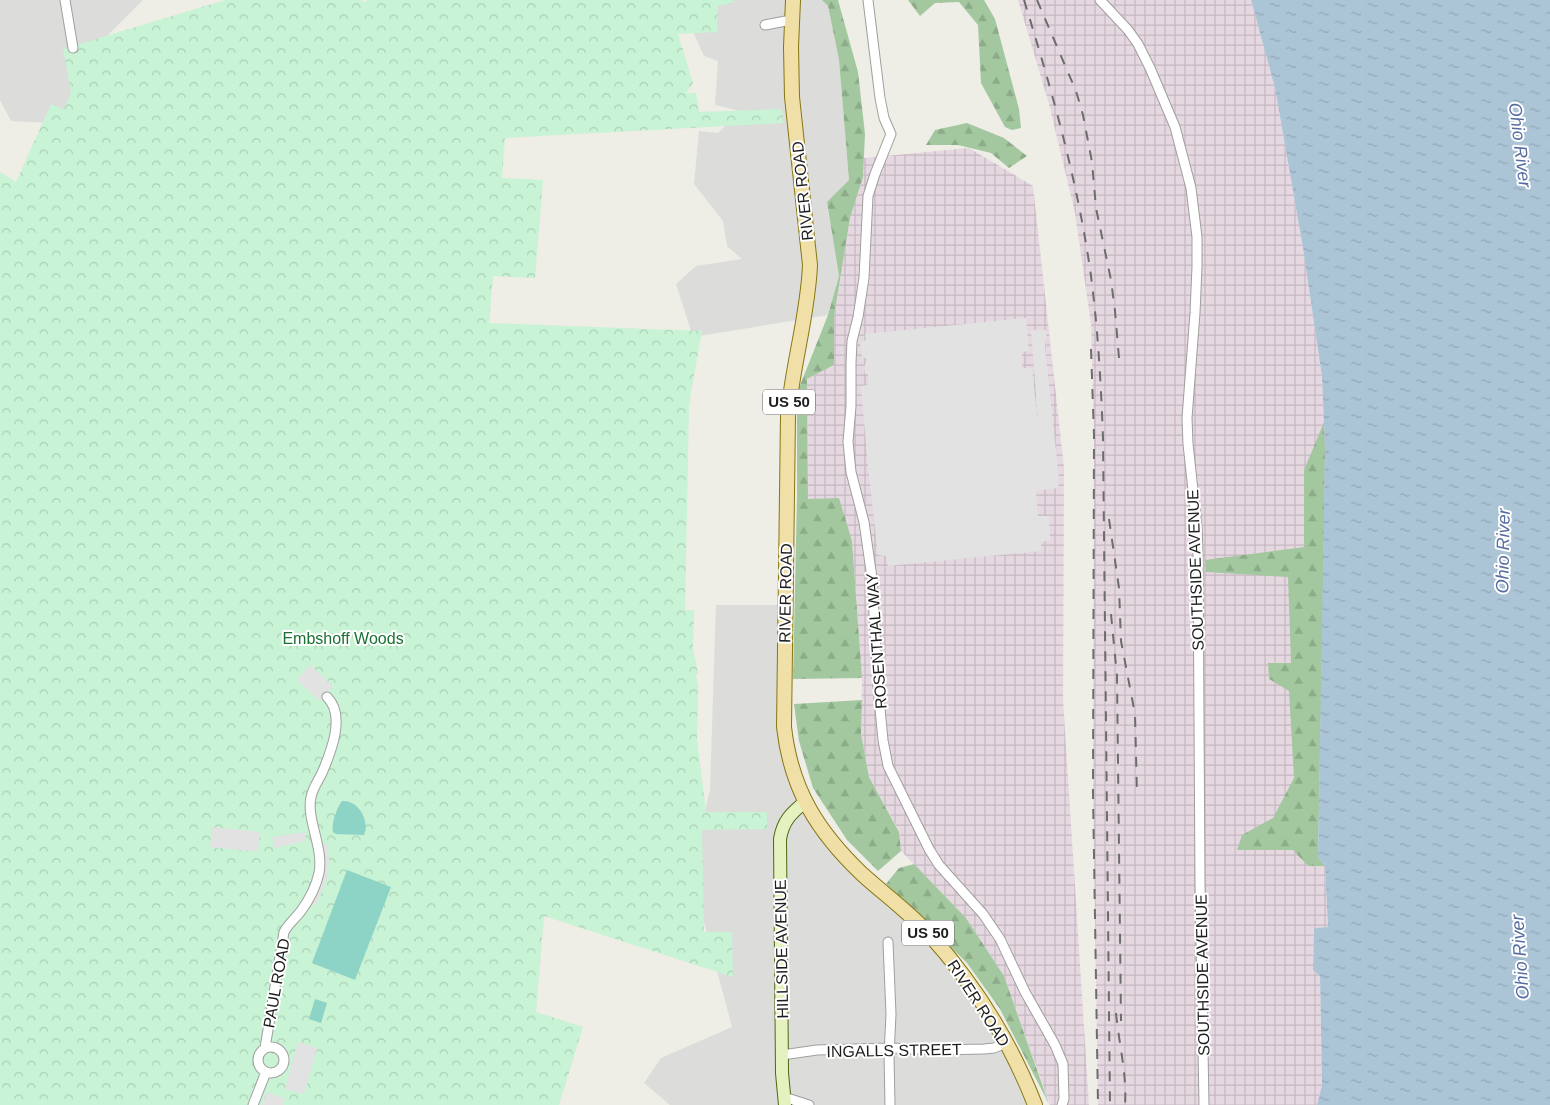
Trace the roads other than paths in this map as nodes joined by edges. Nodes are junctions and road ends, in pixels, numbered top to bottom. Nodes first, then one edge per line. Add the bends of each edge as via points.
1 (65, 0) edge
2 (793, 0) edge
3 (868, 0) edge
4 (1100, 0) edge
5 (791, 20) junction
6 (765, 24) dead end
7 (73, 48) dead end
8 (327, 697) dead end
9 (805, 802) junction
10 (888, 942) dead end
11 (1006, 1043) junction
12 (265, 1048) junction
13 (890, 1048) junction
14 (782, 1055) junction
15 (266, 1072) junction
16 (785, 1101) edge
17 (253, 1105) edge
18 (809, 1105) edge
19 (890, 1105) edge
20 (1035, 1105) edge
21 (1062, 1105) edge
22 (1204, 1105) edge

1 - 7 street
2 - 5 main road, RIVER ROAD / US 50
3 - 21 street, ROSENTHAL WAY via 880,98 884,118 892,134 868,196 864,278 852,349 848,442 872,578 884,748 888,766 929,850 1000,938 1055,1045 1063,1064
4 - 22 street, SOUTHSIDE AVENUE via 1138,44 1167,105 1186,162 1195,214 1195,304 1187,418 1198,553
5 - 6 street
5 - 9 main road, RIVER ROAD / US 50 via 792,97 810,265 788,416 784,727 787,752
8 - 12 street, PAUL ROAD via 335,710 336,730 310,806 319,852 319,872 308,901 284,932
9 - 11 main road, RIVER ROAD / US 50 via 842,854 928,933 950,958
9 - 14 street, HILLSIDE AVENUE via 786,820 780,839
10 - 13 street
11 - 13 street, INGALLS STREET via 984,1049
11 - 20 main road, RIVER ROAD / US 50
12 - 15 street, PAUL ROAD via 260,1052 258,1061
12 - 15 street, PAUL ROAD via 277,1049 284,1060 278,1070
13 - 14 street, INGALLS STREET
13 - 19 street
14 - 16 street, HILLSIDE AVENUE
15 - 17 street
16 - 18 street

